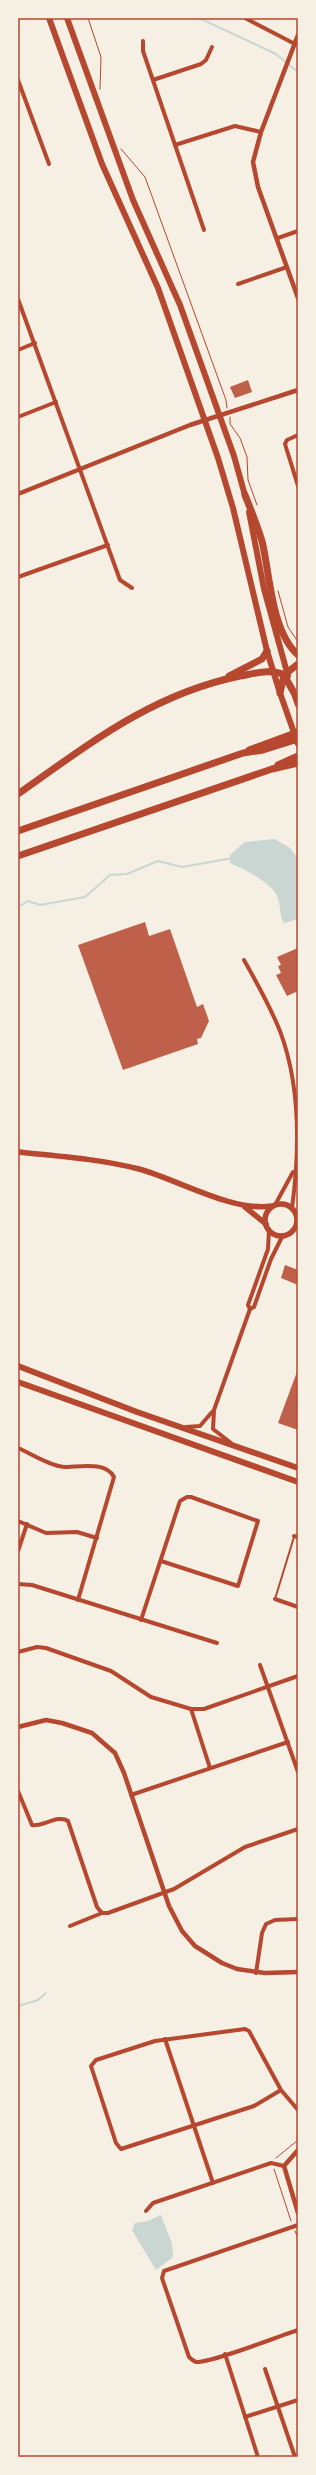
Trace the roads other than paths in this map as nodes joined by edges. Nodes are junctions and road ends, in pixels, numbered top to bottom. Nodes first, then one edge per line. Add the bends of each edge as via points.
1 (49, 18) edge
2 (67, 18) edge
3 (245, 18) edge
4 (298, 35) edge
5 (143, 41) dead end
6 (295, 44) junction
7 (212, 46) dead end
8 (18, 80) edge
9 (153, 80) junction
10 (261, 132) junction
11 (175, 145) junction
12 (49, 164) dead end
13 (204, 230) dead end
14 (298, 231) edge
15 (278, 238) junction
16 (288, 267) junction
17 (238, 284) dead end
18 (298, 298) edge
19 (18, 299) edge
20 (35, 343) junction
21 (18, 350) edge
22 (298, 390) edge
23 (56, 402) junction
24 (220, 415) junction
25 (18, 417) edge
26 (205, 420) junction
27 (298, 436) edge
28 (80, 469) junction
29 (298, 486) edge
30 (18, 494) edge
31 (245, 494) junction
32 (108, 545) junction
33 (18, 578) edge
34 (132, 588) dead end
35 (267, 651) junction
36 (298, 655) edge
37 (298, 664) edge
38 (273, 672) junction
39 (285, 674) junction
40 (218, 681) junction
41 (293, 691) joint
42 (280, 693) junction
43 (298, 705) edge
44 (298, 732) edge
45 (298, 739) edge
46 (298, 744) edge
47 (243, 753) junction
48 (298, 756) edge
49 (298, 763) edge
50 (272, 769) junction
51 (18, 794) edge
52 (18, 831) edge
53 (18, 856) edge
54 (244, 960) dead end
55 (18, 1152) edge
56 (294, 1169) junction
57 (274, 1205) junction
58 (245, 1206) junction
59 (292, 1208) junction
60 (297, 1216) edge
61 (267, 1227) junction
62 (291, 1232) junction
63 (298, 1232) edge
64 (283, 1235) junction
65 (250, 1309) junction
66 (18, 1366) edge
67 (18, 1382) edge
68 (214, 1410) junction
69 (169, 1424) junction
70 (18, 1448) edge
71 (240, 1448) junction
72 (298, 1468) edge
73 (298, 1482) edge
74 (18, 1521) edge
75 (27, 1524) junction
76 (296, 1537) edge
77 (97, 1538) junction
78 (18, 1551) edge
79 (161, 1560) junction
80 (18, 1584) edge
81 (275, 1599) joint
82 (78, 1600) junction
83 (298, 1607) edge
84 (142, 1620) junction
85 (218, 1643) dead end
86 (18, 1652) edge
87 (260, 1665) dead end
88 (298, 1676) edge
89 (269, 1688) junction
90 (190, 1710) junction
91 (18, 1727) edge
92 (288, 1742) junction
93 (210, 1768) junction
94 (298, 1772) edge
95 (18, 1791) edge
96 (131, 1795) junction
97 (298, 1829) edge
98 (164, 1893) junction
99 (102, 1913) junction
100 (298, 1919) edge
101 (70, 1926) dead end
102 (298, 1972) edge
103 (256, 1973) junction
104 (165, 2039) junction
105 (281, 2090) junction
106 (298, 2110) edge
107 (194, 2126) junction
108 (298, 2150) edge
109 (284, 2166) junction
110 (213, 2183) junction
111 (296, 2200) edge
112 (146, 2211) dead end
113 (298, 2213) edge
114 (298, 2225) edge
115 (298, 2330) edge
116 (225, 2354) junction
117 (265, 2369) dead end
118 (298, 2400) edge
119 (278, 2406) junction
120 (245, 2417) junction
121 (258, 2457) edge
122 (295, 2457) edge

1 - 26 main road via 102,164 158,288
2 - 24 main road via 126,182 180,305
3 - 6 street
4 - 6 street
5 - 9 street via 143,51
6 - 10 street
7 - 9 street via 206,60 201,64
8 - 12 street
9 - 11 street
10 - 11 street via 235,126
10 - 15 street via 254,152 254,170
11 - 13 street
14 - 15 street
15 - 16 street
16 - 17 street
16 - 18 street
19 - 20 street
20 - 21 street
20 - 23 street
22 - 24 street
23 - 25 street
23 - 28 street
24 - 26 street
24 - 31 main road
26 - 28 street
26 - 35 main road via 231,501
27 - 29 street via 287,440 285,449
28 - 30 street
28 - 32 street
31 - 36 highway via 262,541 279,619 290,645
31 - 39 main road via 264,589
32 - 33 street
32 - 34 street via 120,580
35 - 38 main road
35 - 40 highway via 265,658
37 - 39 highway
38 - 39 highway
38 - 40 highway
38 - 42 main road
39 - 41 highway
39 - 42 highway
40 - 51 highway via 165,699 134,715
41 - 43 main road
42 - 46 main road
44 - 47 highway via 260,744
45 - 47 highway via 263,750
47 - 52 highway
48 - 50 highway
49 - 50 highway
50 - 53 highway
54 - 56 street via 277,1024 291,1068 297,1127
55 - 58 main road via 136,1168
56 - 57 street via 286,1188
56 - 59 street
57 - 58 main road via 259,1208
57 - 59 main road via 284,1204
57 - 61 main road via 266,1214
58 - 61 main road
59 - 60 main road
60 - 62 main road via 296,1226
61 - 64 main road via 272,1233
61 - 65 street via 268,1249 248,1305
62 - 63 main road
62 - 64 main road
64 - 65 street via 271,1259 254,1307
65 - 68 street
66 - 69 main road
67 - 73 main road
68 - 69 street via 200,1426
68 - 71 street via 212,1429
69 - 71 main road
70 - 77 street via 58,1466 90,1466 112,1473 114,1481
71 - 72 main road
74 - 75 street
75 - 77 street via 53,1534 77,1532
75 - 78 street
76 - 81 lane
77 - 82 street
79 - 79 street via 238,1586 258,1521 187,1496 180,1501
79 - 84 street
80 - 82 street via 32,1585
81 - 83 street
82 - 84 street
84 - 85 street
86 - 90 street via 37,1647 62,1653 121,1676 152,1697
87 - 89 street
88 - 89 street
89 - 90 street via 204,1709
89 - 92 street
90 - 93 street
91 - 96 street via 46,1720 92,1733 115,1753
92 - 93 street
92 - 94 street
93 - 96 street
95 - 99 street via 32,1825 61,1819 68,1821 97,1907
96 - 98 street
97 - 98 street via 245,1847
98 - 99 street
98 - 103 street via 175,1919 195,1946 222,1963
99 - 101 street
100 - 103 street via 275,1920 266,1924 262,1933
102 - 103 street
104 - 105 street via 245,2029 249,2031
104 - 107 street
104 - 107 street via 96,2060 91,2066 116,2143 118,2147 125,2149
105 - 106 street
105 - 107 street via 254,2106
107 - 110 street
108 - 109 street
109 - 110 street via 271,2163
109 - 111 street
110 - 112 street via 153,2203
111 - 113 street
114 - 116 street via 164,2271 162,2274 189,2357 198,2362
115 - 116 street
116 - 120 street
117 - 119 street
118 - 119 street
119 - 120 street
119 - 122 street
120 - 121 street

